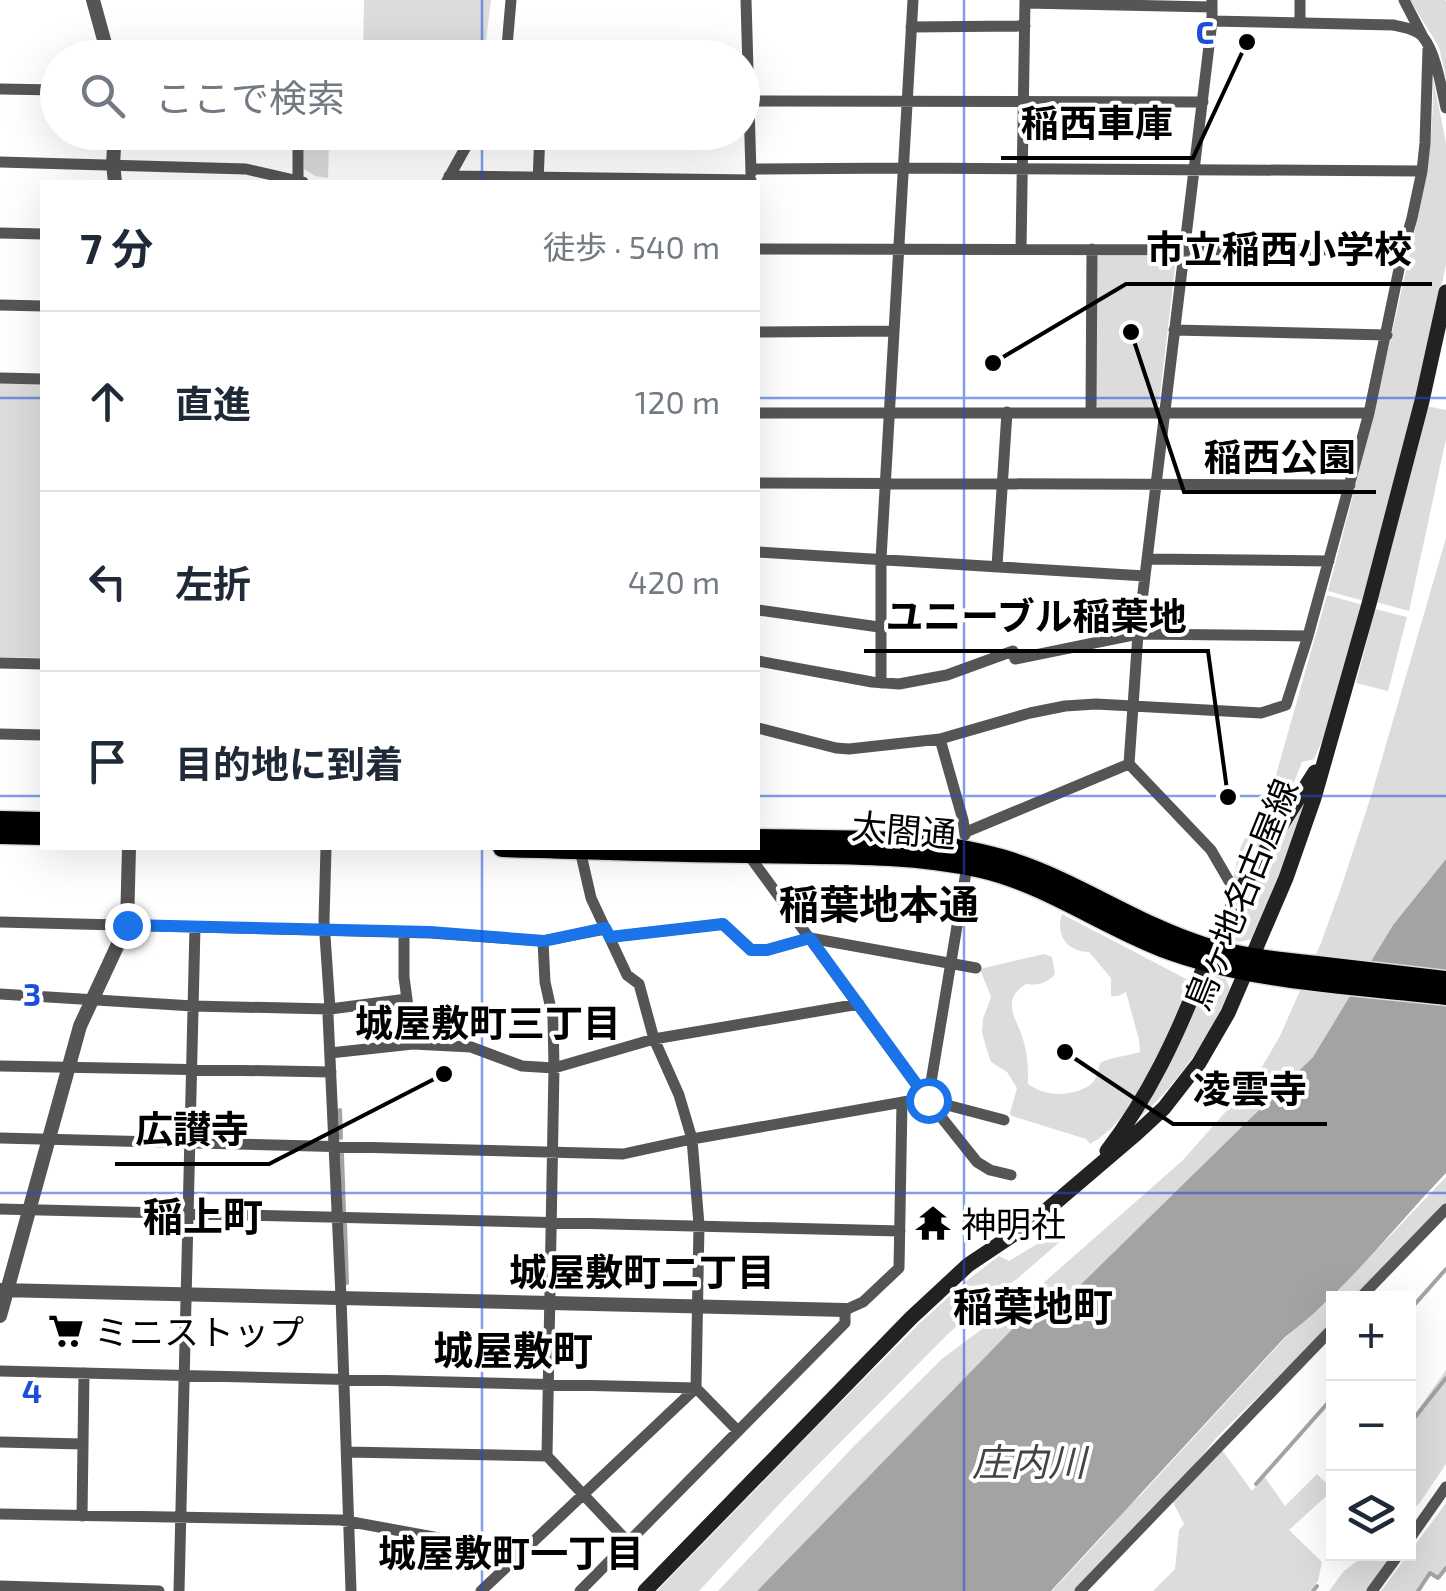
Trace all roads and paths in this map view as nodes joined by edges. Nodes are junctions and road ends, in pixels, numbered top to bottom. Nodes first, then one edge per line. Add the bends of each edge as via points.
1 (93, 0) edge
2 (511, 0) edge
3 (746, 0) edge
4 (913, 0) edge
5 (1300, 0) edge
6 (1404, 0) edge
7 (1025, 2) edge
8 (1113, 2) edge
9 (1212, 3) edge
10 (1212, 21) junction
11 (1300, 23) junction
12 (1025, 26) junction
13 (911, 27) junction
14 (1422, 35) junction
15 (104, 40) edge
16 (508, 40) edge
17 (746, 40) edge
18 (1428, 49) junction
19 (0, 88) edge
20 (40, 89) edge
21 (760, 100) edge
22 (907, 100) junction
23 (1023, 102) junction
24 (1202, 102) junction
25 (1446, 108) edge
26 (115, 150) edge
27 (299, 150) edge
28 (464, 150) edge
29 (539, 150) edge
30 (749, 150) edge
31 (0, 162) edge
32 (114, 164) junction
33 (903, 168) junction
34 (1022, 169) junction
35 (1196, 170) junction
36 (1422, 170) junction
37 (751, 177) edge
38 (115, 180) edge
39 (293, 180) edge
40 (301, 180) edge
41 (448, 180) edge
42 (538, 180) edge
43 (591, 180) edge
44 (0, 232) edge
45 (40, 234) edge
46 (760, 249) edge
47 (898, 249) junction
48 (1021, 249) junction
49 (1092, 249) junction
50 (1185, 249) junction
51 (1403, 250) junction
52 (1446, 292) edge
53 (0, 305) edge
54 (40, 306) edge
55 (1174, 330) junction
56 (894, 331) junction
57 (760, 332) edge
58 (1387, 334) junction
59 (0, 378) edge
60 (40, 378) edge
61 (760, 412) edge
62 (1007, 412) junction
63 (1091, 412) junction
64 (1164, 412) junction
65 (889, 413) junction
66 (1369, 413) junction
67 (760, 483) edge
68 (884, 484) junction
69 (1001, 484) junction
70 (1155, 484) junction
71 (1350, 485) junction
72 (760, 552) edge
73 (881, 559) junction
74 (1148, 559) junction
75 (1329, 561) junction
76 (997, 566) junction
77 (1146, 576) junction
78 (760, 610) edge
79 (879, 627) junction
80 (1138, 634) junction
81 (1308, 636) junction
82 (760, 662) edge
83 (0, 663) edge
84 (40, 664) edge
85 (882, 684) junction
86 (1134, 706) junction
87 (760, 729) edge
88 (1334, 730) junction
89 (0, 734) edge
90 (40, 735) edge
91 (940, 739) junction
92 (1129, 764) junction
93 (0, 820) edge
94 (40, 821) edge
95 (0, 835) edge
96 (40, 836) edge
97 (760, 847) edge
98 (965, 849) junction
99 (129, 850) edge
100 (326, 850) edge
101 (580, 850) edge
102 (753, 850) edge
103 (1229, 881) dead end
104 (0, 922) edge
105 (127, 925) junction
106 (194, 927) junction
107 (325, 931) junction
108 (404, 932) junction
109 (608, 933) junction
110 (1219, 936) dead end
111 (810, 938) junction
112 (544, 941) junction
113 (951, 962) junction
114 (1248, 964) junction
115 (976, 968) dead end
116 (1282, 969) junction
117 (1202, 972) dead end
118 (1446, 980) edge
119 (0, 994) edge
120 (1446, 996) edge
121 (407, 999) junction
122 (92, 1000) junction
123 (858, 1004) junction
124 (193, 1006) junction
125 (330, 1008) junction
126 (654, 1039) junction
127 (413, 1044) junction
128 (330, 1053) junction
129 (0, 1066) edge
130 (67, 1067) junction
131 (554, 1068) junction
132 (191, 1069) junction
133 (331, 1072) junction
134 (928, 1099) junction
135 (902, 1102) junction
136 (1004, 1120) dead end
137 (0, 1138) edge
138 (692, 1139) junction
139 (48, 1140) junction
140 (190, 1143) junction
141 (334, 1146) junction
142 (552, 1152) junction
143 (1011, 1176) dead end
144 (1086, 1178) junction
145 (0, 1209) edge
146 (1446, 1209) edge
147 (30, 1210) junction
148 (188, 1214) junction
149 (338, 1217) junction
150 (551, 1222) junction
151 (698, 1225) junction
152 (900, 1231) junction
153 (4, 1290) edge
154 (1367, 1291) edge
155 (186, 1294) junction
156 (341, 1297) junction
157 (549, 1303) junction
158 (697, 1307) junction
159 (845, 1310) junction
160 (0, 1316) edge
161 (1326, 1334) edge
162 (0, 1371) edge
163 (84, 1373) junction
164 (184, 1375) junction
165 (343, 1380) junction
166 (548, 1386) junction
167 (696, 1388) junction
168 (738, 1432) junction
169 (0, 1442) edge
170 (84, 1444) junction
171 (347, 1452) junction
172 (547, 1456) junction
173 (1446, 1488) edge
174 (582, 1494) junction
175 (0, 1514) edge
176 (82, 1516) junction
177 (181, 1518) junction
178 (349, 1522) junction
179 (1416, 1529) edge
180 (628, 1542) junction
181 (522, 1553) junction
182 (1394, 1561) edge
183 (0, 1586) edge
184 (159, 1591) edge
185 (179, 1591) edge
186 (350, 1591) edge
187 (481, 1591) edge
188 (580, 1591) edge
189 (645, 1591) edge
190 (1080, 1591) edge
191 (1372, 1591) edge

1 - 15 street
2 - 16 street
3 - 17 street
4 - 13 street
5 - 11 street
6 - 14 street
7 - 8 street
7 - 12 street
8 - 9 street
9 - 10 street
10 - 11 street
10 - 24 street
11 - 14 street via 1393,25
12 - 13 street
12 - 23 street
13 - 22 street
14 - 18 street
18 - 25 street
18 - 36 street
19 - 20 street
21 - 22 street
22 - 23 street
22 - 33 street
23 - 24 street
23 - 34 street
24 - 35 street
26 - 32 street
27 - 40 street
28 - 41 street
29 - 42 street
30 - 37 street
31 - 32 street
32 - 38 street
32 - 39 street via 246,169
33 - 34 street
33 - 37 street
33 - 47 street
34 - 35 street
34 - 48 street
35 - 36 street
35 - 50 street
36 - 51 street
37 - 43 street
44 - 45 street
46 - 47 street
47 - 48 street
47 - 56 street
48 - 49 street
49 - 50 street
49 - 63 street
50 - 51 street
50 - 55 street
51 - 58 street
52 - 88 main road, 鳥ヶ地名古屋線
53 - 54 street
55 - 58 street
55 - 64 street
56 - 57 street
56 - 65 street
58 - 66 street
59 - 60 street
61 - 65 street
62 - 63 street
62 - 65 street
62 - 69 street
63 - 64 street
64 - 66 street
64 - 70 street
65 - 68 street
66 - 71 street
67 - 68 street
68 - 69 street
68 - 73 street
69 - 70 street
69 - 76 street
70 - 71 street
70 - 74 street
71 - 75 street
72 - 73 street
73 - 76 street
73 - 79 street
74 - 75 street
74 - 77 street
75 - 81 street
76 - 77 street
77 - 80 street
78 - 79 street
79 - 85 street
80 - 81 street
80 - 85 street
80 - 86 street
81 - 86 street via 1286,705 1261,713
82 - 85 street
83 - 84 street
86 - 91 street via 1065,706
86 - 92 street
87 - 91 street via 836,748
88 - 110 main road
88 - 114 main road, 鳥ヶ地名古屋線 via 1286,878
89 - 90 street
91 - 98 street
92 - 98 street
92 - 103 street via 1210,850
93 - 94 main road
95 - 96 main road
97 - 98 main road, 太閤通 via 936,861
98 - 113 street
98 - 114 main road, 太閤通 via 1001,874 1162,948 1220,967
99 - 105 street
100 - 107 street
101 - 109 street
102 - 111 street
104 - 105 street
105 - 106 street
105 - 122 street
106 - 107 street
106 - 124 street
107 - 108 street
107 - 125 street
108 - 112 street
108 - 121 street
109 - 111 street via 723,924 751,950
109 - 112 street
109 - 126 street via 638,984
111 - 113 street
111 - 123 street
112 - 131 street
113 - 115 street
113 - 134 street
114 - 116 main road, 太閤通
114 - 144 main road, 鳥ヶ地名古屋線 via 1228,1012 1183,1085
116 - 118 main road
116 - 120 main road
117 - 144 main road via 1146,1095
119 - 122 street
121 - 125 street
121 - 127 street
122 - 124 street
122 - 130 street
123 - 126 street
123 - 134 street
124 - 125 street
124 - 132 street
125 - 128 street
126 - 131 street
126 - 138 street
127 - 128 street
127 - 131 street via 471,1047 522,1066
128 - 133 street
129 - 130 street
130 - 132 street
130 - 139 street
131 - 142 street
132 - 133 street
132 - 140 street
133 - 141 street
134 - 135 street
134 - 136 street
134 - 143 street via 977,1162
135 - 138 street
135 - 152 street
137 - 139 street
138 - 142 street via 622,1154
138 - 151 street
139 - 140 street
139 - 147 street
140 - 141 street
140 - 148 street
141 - 142 street
141 - 149 street
142 - 150 street
144 - 189 main road, 鳥ヶ地名古屋線 via 968,1265 911,1318
145 - 147 street
146 - 154 street
147 - 148 street
147 - 153 street
148 - 149 street
148 - 155 street
149 - 150 street
149 - 156 street
150 - 151 street
150 - 157 street
151 - 152 street
151 - 158 street
152 - 159 street via 899,1268
153 - 155 street
153 - 160 street
155 - 156 street
155 - 164 street
156 - 157 street
156 - 165 street
157 - 158 street
157 - 166 street
158 - 159 street
158 - 167 street
159 - 168 street via 845,1322
161 - 190 street
162 - 163 street
163 - 164 street
163 - 170 street
164 - 165 street
164 - 177 street
165 - 166 street
165 - 171 street
166 - 167 street
166 - 172 street
167 - 168 street
167 - 174 street
168 - 180 street
169 - 170 street
170 - 176 street
171 - 172 street
171 - 178 street
172 - 174 street
173 - 179 street
174 - 180 street
174 - 181 street
175 - 176 street
176 - 177 street
177 - 178 street
177 - 185 street
178 - 181 street
178 - 186 street
180 - 188 street
181 - 187 street
182 - 191 street
183 - 184 street

